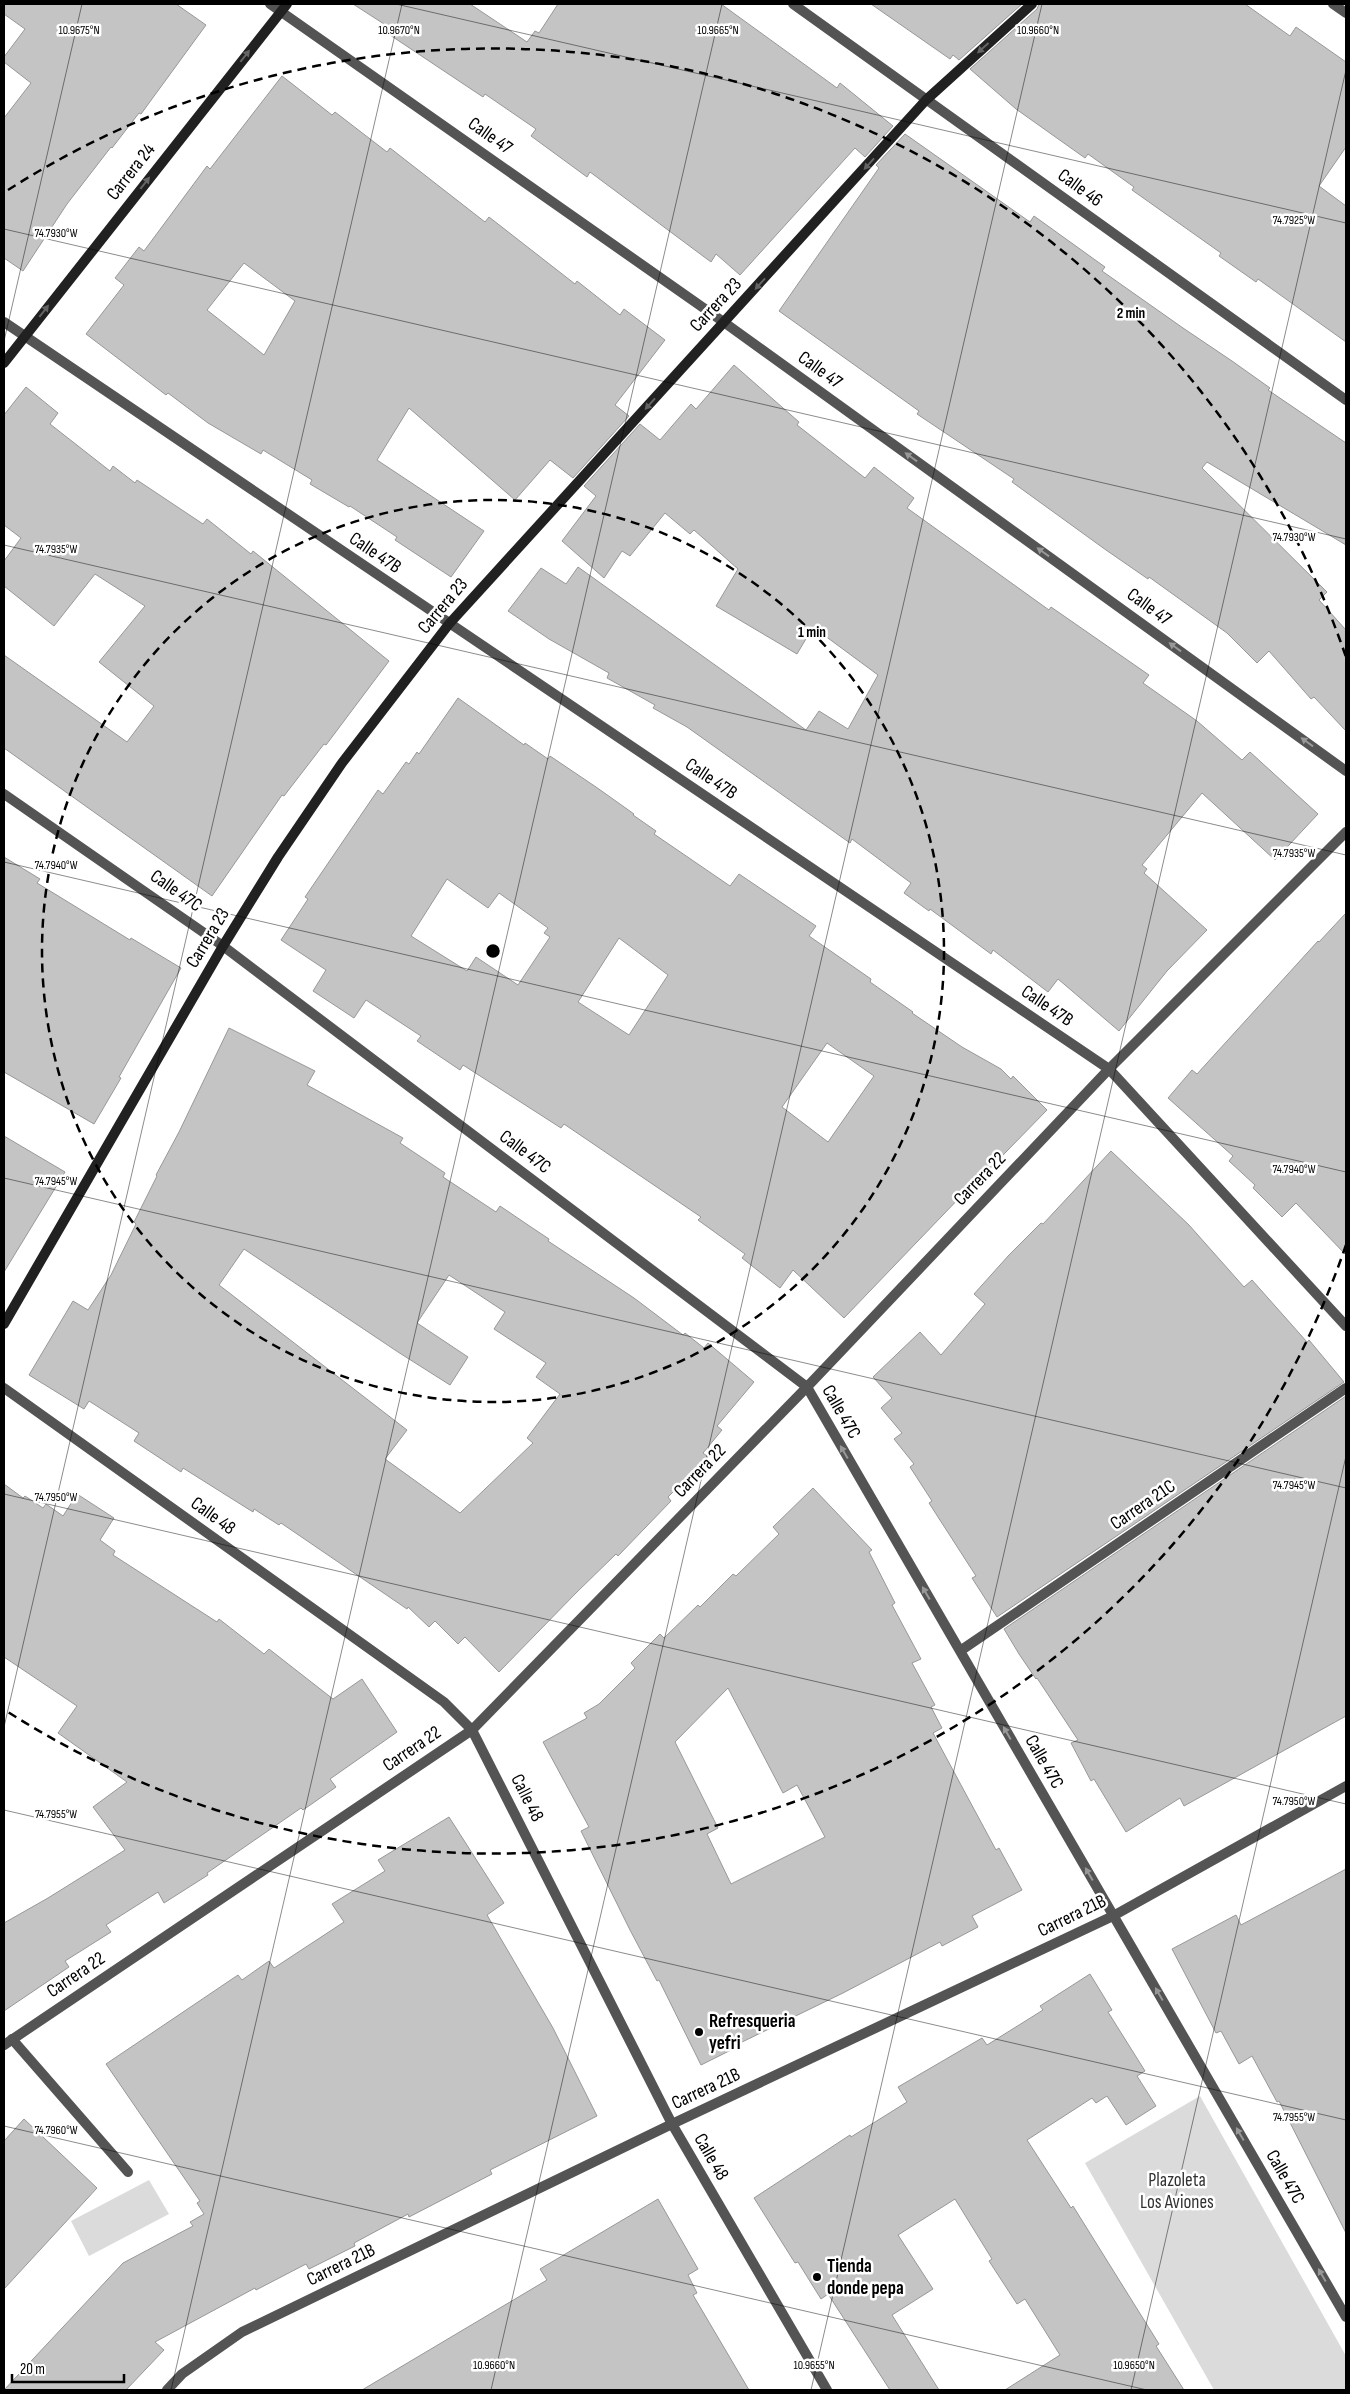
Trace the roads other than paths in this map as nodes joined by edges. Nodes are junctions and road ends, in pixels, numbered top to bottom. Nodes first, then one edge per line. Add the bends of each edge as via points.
1 (270, 4) edge
2 (793, 4) edge
3 (1032, 4) edge
4 (1333, 4) edge
5 (284, 8) edge
6 (1346, 13) edge
7 (926, 100) junction
8 (4, 322) edge
9 (725, 323) junction
10 (24, 336) junction
11 (4, 363) edge
12 (1346, 400) edge
13 (449, 624) junction
14 (1346, 771) edge
15 (4, 794) edge
16 (1346, 832) edge
17 (223, 946) junction
18 (1109, 1069) junction
19 (4, 1324) edge
20 (1346, 1326) edge
21 (807, 1387) junction
22 (4, 1388) edge
23 (1346, 1388) edge
24 (960, 1651) junction
25 (472, 1730) junction
26 (1346, 1786) edge
27 (1113, 1916) junction
28 (8, 2042) edge
29 (672, 2124) junction
30 (128, 2172) dead end
31 (1346, 2317) edge
32 (167, 2390) edge
33 (827, 2390) edge

1 - 5 street, Calle 47
2 - 7 street, Calle 46
3 -> 7 street, Carrera 23
4 - 6 street
5 - 9 street, Calle 47
10 -> 5 street, Carrera 24
7 -> 9 street, Carrera 23
7 - 12 street, Calle 46
8 - 10 street, Calle 47B
9 -> 13 street, Carrera 23
14 -> 9 street, Calle 47
10 - 11 street, Carrera 24
10 - 13 street, Calle 47B
13 - 17 street, Carrera 23 via 342,763
13 - 18 street, Calle 47B
15 - 17 street, Calle 47C
16 - 18 street, Carrera 22
17 - 19 street, Carrera 23
17 - 21 street, Calle 47C
18 - 20 street, Calle 47B
18 - 21 street, Carrera 22
24 -> 21 street, Calle 47C
21 - 25 street, Carrera 22
22 - 25 street, Calle 48 via 444,1702
23 - 24 street, Carrera 21C
27 -> 24 street, Calle 47C
25 - 28 street, Carrera 22
25 - 29 street, Calle 48
26 - 27 street, Carrera 21B
27 - 29 street, Carrera 21B
31 -> 27 street, Calle 47C
28 - 30 street
29 - 32 street, Carrera 21B via 242,2332 182,2374
29 - 33 street, Calle 48

